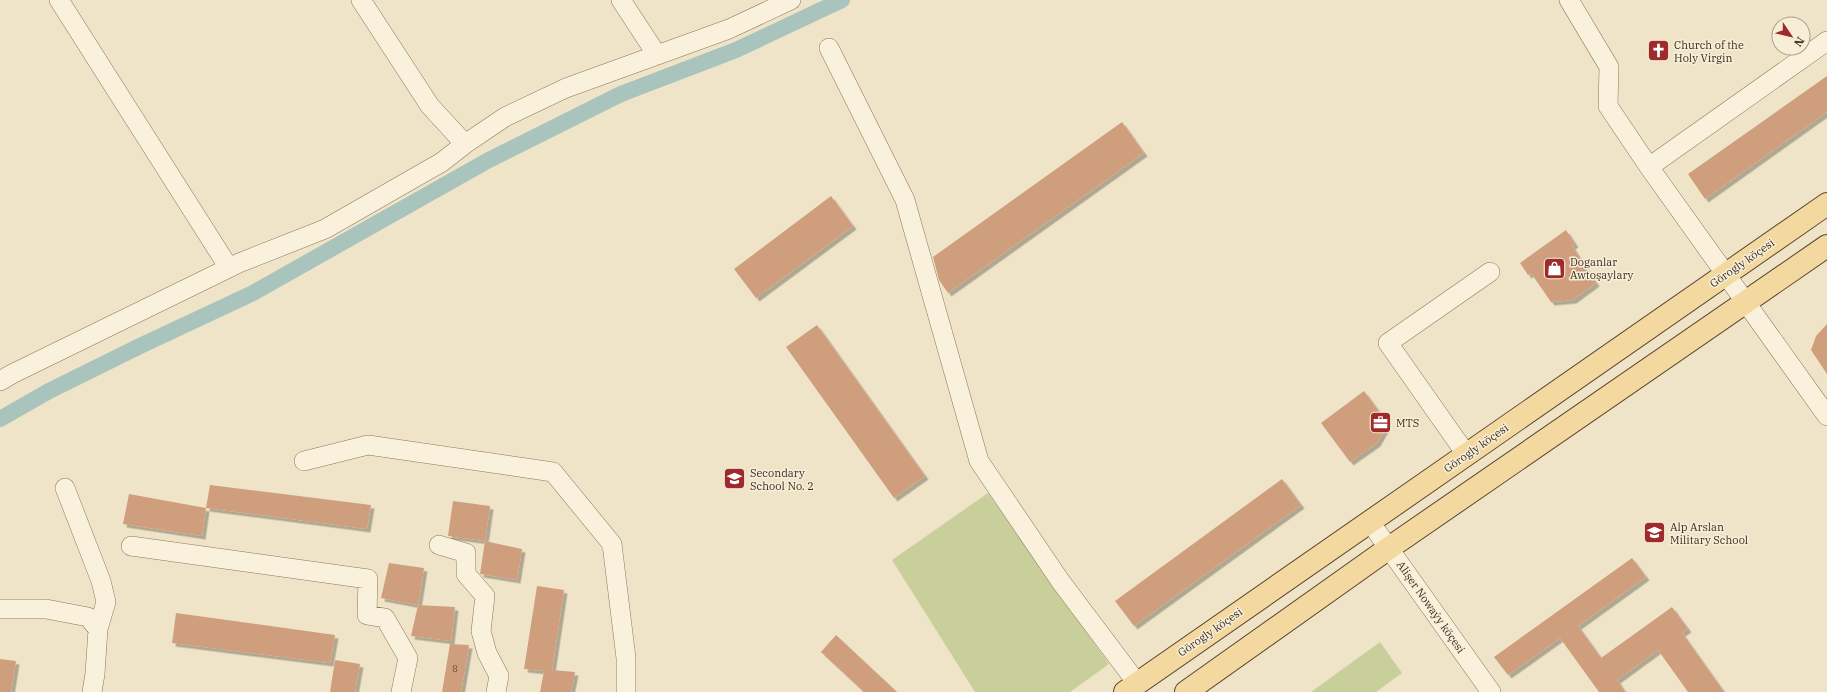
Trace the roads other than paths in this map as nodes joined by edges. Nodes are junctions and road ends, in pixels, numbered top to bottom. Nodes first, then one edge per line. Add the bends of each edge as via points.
1 (59, 0) edge
2 (361, 0) edge
3 (621, 0) edge
4 (792, 0) edge
5 (1568, 0) edge
6 (1827, 41) edge
7 (829, 48) dead end
8 (657, 55) junction
9 (465, 144) junction
10 (1649, 167) junction
11 (1827, 204) edge
12 (1827, 246) edge
13 (229, 268) junction
14 (1490, 272) dead end
15 (1725, 275) junction
16 (1746, 303) junction
17 (0, 381) edge
18 (1827, 416) edge
19 (1466, 454) junction
20 (304, 461) dead end
21 (65, 488) dead end
22 (1370, 522) junction
23 (439, 545) dead end
24 (131, 546) dead end
25 (1389, 548) junction
26 (0, 609) edge
27 (98, 629) junction
28 (1131, 688) edge
29 (92, 692) edge
30 (401, 692) edge
31 (496, 692) edge
32 (626, 692) edge
33 (1186, 692) edge
34 (1491, 692) edge

1 - 13 street
2 - 9 street via 430,106
3 - 8 street
4 - 8 street via 729,28
5 - 10 street via 1609,67 1608,106
6 - 10 street
7 - 28 street via 904,200 979,461
8 - 9 street via 566,88 505,117
9 - 13 street via 442,162 324,229
10 - 15 street
11 - 15 main road, Görogly köçesi
12 - 16 main road
13 - 17 street
14 - 19 street via 1388,343
15 - 16 street
15 - 19 main road, Görogly köçesi
16 - 18 street
16 - 25 main road
19 - 22 main road, Görogly köçesi
20 - 32 street via 368,445 553,472 612,544 626,658
21 - 27 street via 101,581 106,602
22 - 25 street, Alişer Nowaýy köçesi
22 - 28 main road, Görogly köçesi
23 - 31 street via 466,552 466,574 485,596 481,632 487,653 499,676
24 - 30 street via 368,579 367,615 385,618 408,658
25 - 33 main road
25 - 34 street, Alişer Nowaýy köçesi
26 - 27 street via 46,609 88,617
27 - 29 street

